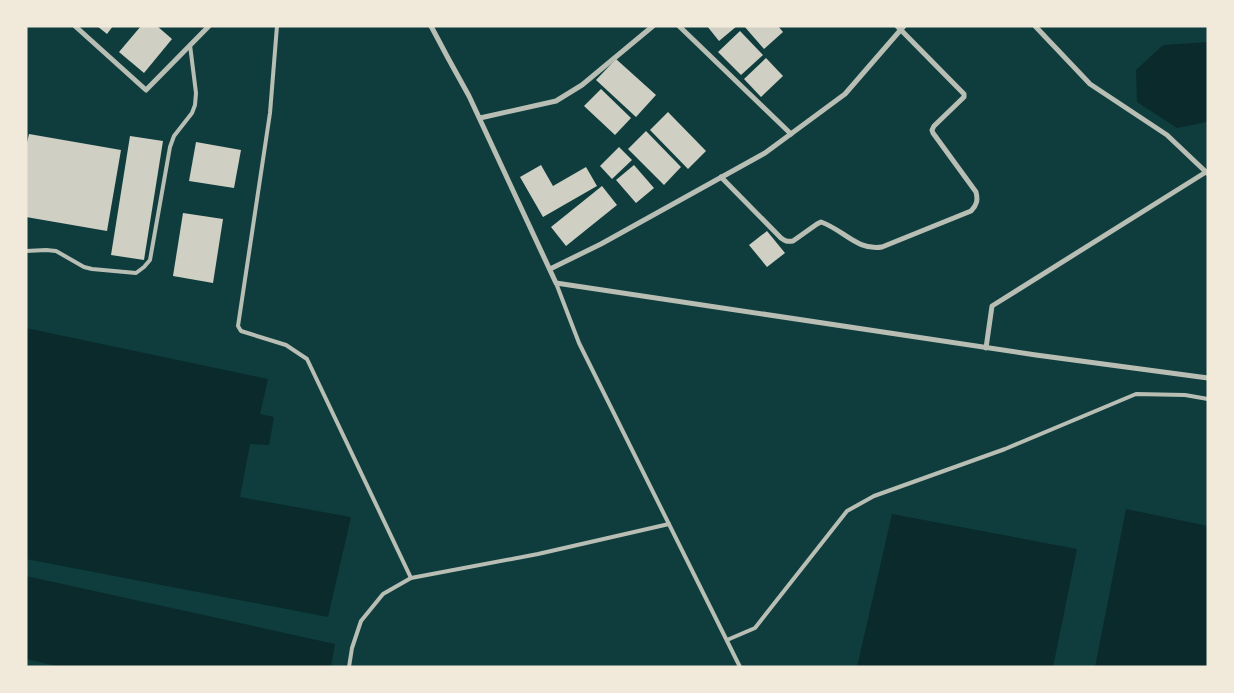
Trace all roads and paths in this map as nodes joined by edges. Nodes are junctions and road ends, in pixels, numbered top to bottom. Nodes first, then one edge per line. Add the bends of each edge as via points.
1 (75, 26) edge
2 (208, 26) edge
3 (277, 26) edge
4 (431, 26) edge
5 (653, 26) edge
6 (680, 26) edge
7 (1035, 26) edge
8 (901, 28) edge
9 (190, 45) junction
10 (480, 118) junction
11 (791, 134) junction
12 (1207, 173) edge
13 (721, 178) junction
14 (26, 252) edge
15 (550, 269) junction
16 (556, 283) junction
17 (986, 348) junction
18 (1208, 378) edge
19 (1208, 399) edge
20 (669, 524) junction
21 (411, 578) junction
22 (727, 640) junction
23 (349, 667) edge
24 (740, 667) edge

1 - 9 street via 146,90
2 - 9 street
3 - 21 lane via 270,114 238,326 241,331 286,345 307,359
4 - 10 street
5 - 10 street via 582,85 556,101
6 - 11 street
7 - 12 street via 1090,84 1167,135
8 - 11 street via 845,94
8 - 13 street via 964,94 932,130 976,192 975,207 882,247 862,246 821,222 789,242 784,241
9 - 14 lane via 196,105 170,146 150,260 144,268 136,272 92,269 56,251
10 - 15 street
11 - 13 street
12 - 17 street via 992,306
13 - 15 street
15 - 16 street
16 - 17 street
16 - 20 lane via 579,343
17 - 18 street
19 - 22 lane via 1136,394 1005,449 874,496 847,511 754,628
20 - 21 lane via 538,554
20 - 22 lane
21 - 23 lane via 384,594 361,621
22 - 24 lane

